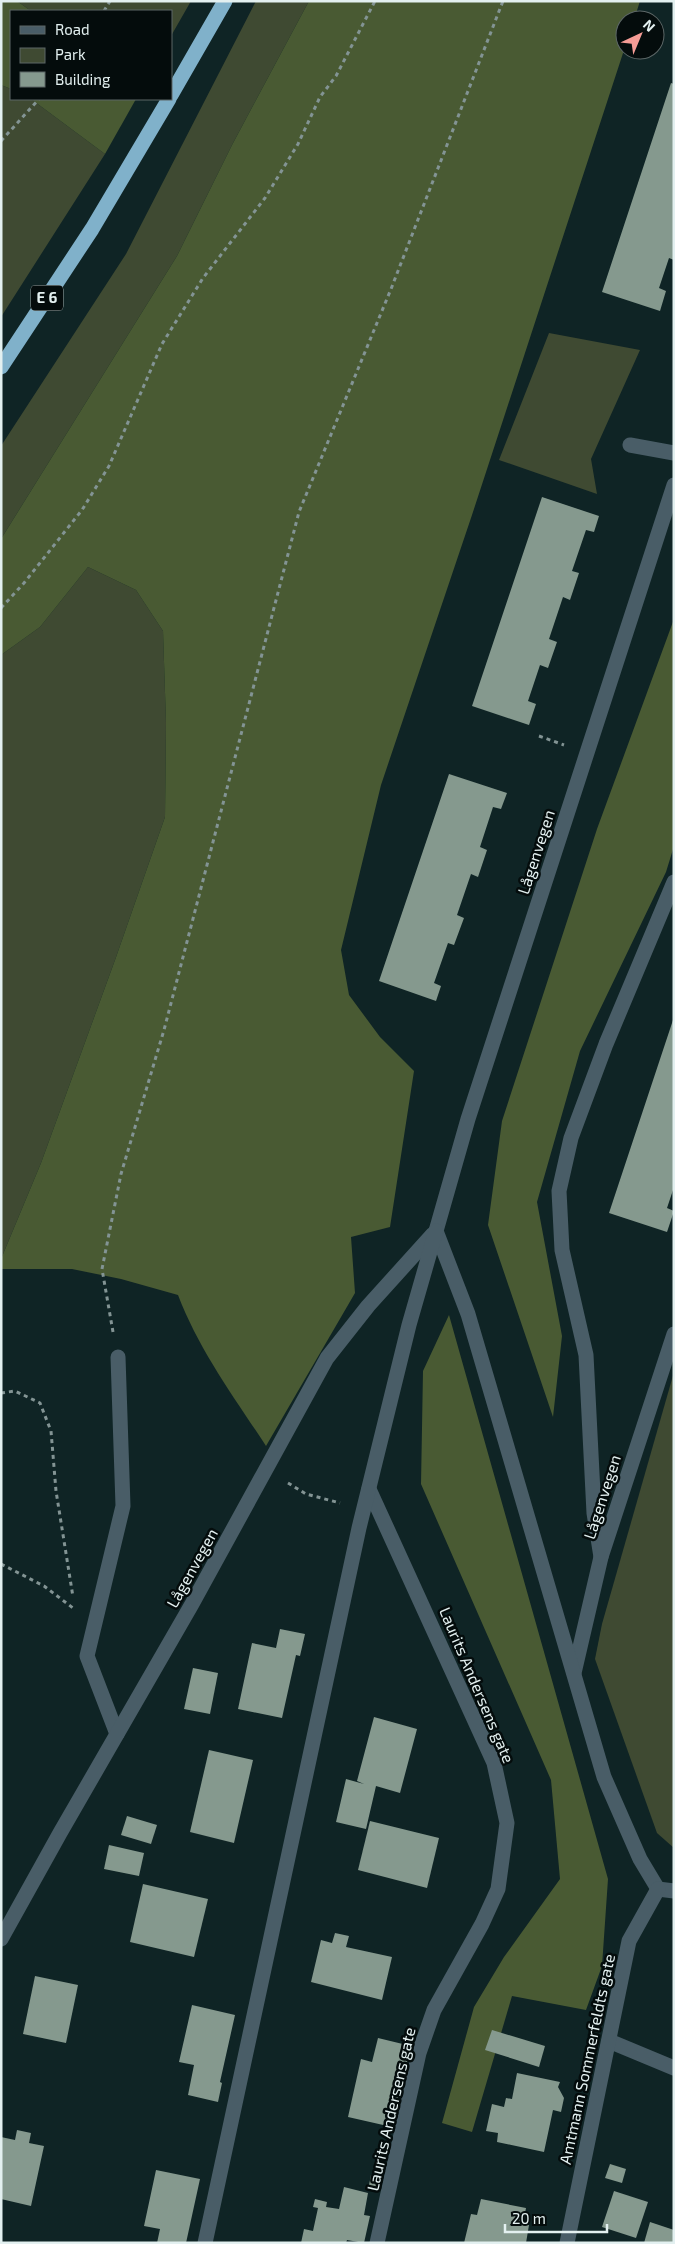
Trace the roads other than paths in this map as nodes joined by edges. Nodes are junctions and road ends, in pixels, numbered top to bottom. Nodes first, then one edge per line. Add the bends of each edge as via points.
1 (225, 1) edge
2 (172, 93) edge
3 (168, 100) edge
4 (1, 367) edge
5 (630, 445) dead end
6 (674, 453) edge
7 (674, 485) edge
8 (674, 882) edge
9 (436, 1231) junction
10 (674, 1334) edge
11 (118, 1358) road end
12 (369, 1489) junction
13 (601, 1557) junction
14 (574, 1674) junction
15 (117, 1734) junction
16 (658, 1888) junction
17 (674, 1891) edge
18 (1, 1940) edge
19 (609, 2041) junction
20 (674, 2068) edge
21 (206, 2243) edge
22 (377, 2243) edge
23 (567, 2243) edge

1 - 2 highway
3 - 4 highway, E 6 via 92,229
5 - 6 street
7 - 9 street, Lågenvegen via 468,1119
8 - 13 street via 603,1052 572,1138 559,1191 562,1250 586,1355 594,1513
9 - 12 street via 409,1325
9 - 14 street, Lågenvegen via 468,1314
9 - 15 street, Lågenvegen via 368,1306 327,1358
10 - 13 street, Lågenvegen
11 - 15 street via 123,1506 87,1656
12 - 21 street
12 - 22 street, Laurits Andersens gate via 494,1763 508,1823 498,1889 434,2010 419,2053
13 - 14 street, Lågenvegen
14 - 16 street, Lågenvegen via 604,1777 640,1859
15 - 18 street, Lågenvegen
16 - 17 street
16 - 19 street, Amtmann Sommerfeldts gate via 629,1940
19 - 20 street
19 - 23 street, Amtmann Sommerfeldts gate

